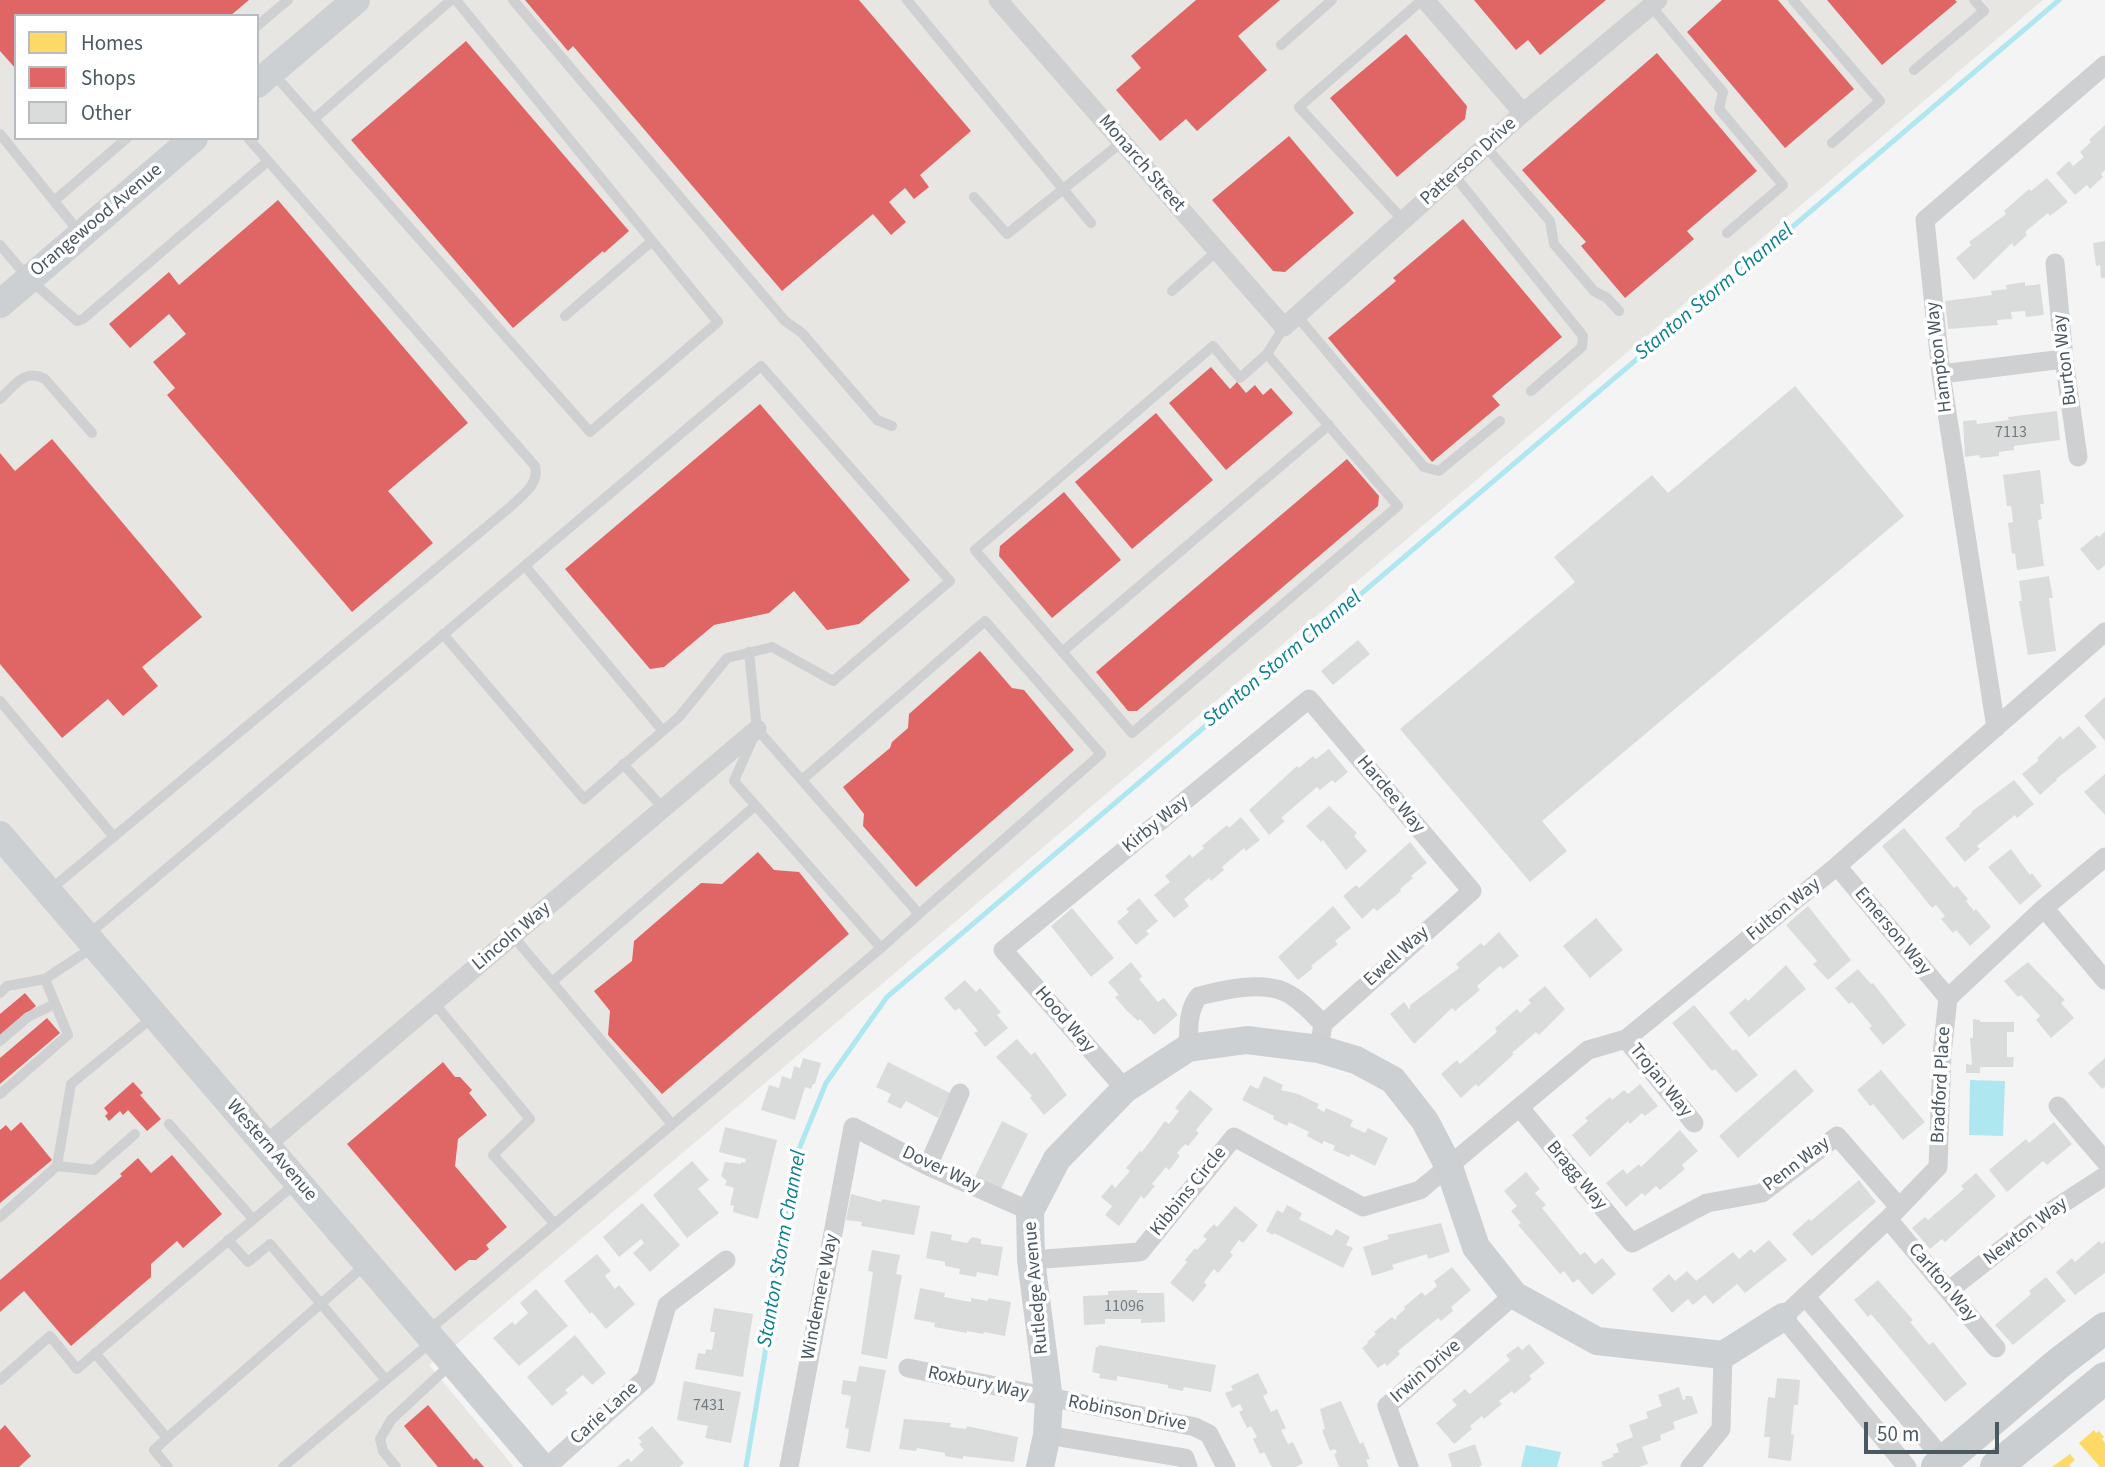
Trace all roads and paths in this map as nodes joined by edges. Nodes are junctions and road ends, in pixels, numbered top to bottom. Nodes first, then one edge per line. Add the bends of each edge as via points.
1 (288, 0) edge
2 (356, 0) edge
3 (451, 0) edge
4 (456, 0) edge
5 (513, 0) edge
6 (907, 0) edge
7 (998, 0) edge
8 (1332, 0) edge
9 (1424, 0) edge
10 (1793, 0) edge
11 (1974, 0) edge
12 (1655, 3) edge
13 (259, 24) edge
14 (1281, 45) dead end
15 (2105, 65) edge
16 (1914, 70) dead end
17 (265, 78) edge
18 (1523, 113) junction
19 (314, 119) junction
20 (0, 134) edge
21 (125, 140) edge
22 (192, 140) edge
23 (250, 140) edge
24 (1122, 142) junction
25 (1832, 143) dead end
26 (1486, 146) junction
27 (268, 161) junction
28 (1454, 175) junction
29 (1065, 190) junction
30 (974, 197) dead end
31 (54, 201) junction
32 (1403, 220) junction
33 (1091, 223) dead end
34 (1727, 233) dead end
35 (81, 234) junction
36 (652, 241) junction
37 (0, 245) edge
38 (1217, 251) junction
39 (2055, 263) dead end
40 (29, 279) junction
41 (1171, 291) dead end
42 (0, 304) edge
43 (1619, 312) dead end
44 (565, 316) dead end
45 (1290, 322) junction
46 (1268, 354) junction
47 (2064, 359) junction
48 (1941, 374) junction
49 (1531, 391) dead end
50 (0, 399) edge
51 (1500, 421) dead end
52 (1328, 425) junction
53 (892, 426) dead end
54 (92, 433) dead end
55 (2078, 457) dead end
56 (525, 566) junction
57 (2105, 632) edge
58 (443, 634) junction
59 (749, 652) junction
60 (1062, 652) junction
61 (1309, 699) joint
62 (0, 701) edge
63 (1996, 728) junction
64 (757, 729) junction
65 (663, 731) junction
66 (623, 764) junction
67 (803, 779) junction
68 (755, 806) junction
69 (663, 808) junction
70 (0, 835) edge
71 (114, 837) junction
72 (2105, 857) edge
73 (1837, 866) junction
74 (49, 891) junction
75 (1472, 891) joint
76 (2043, 908) junction
77 (919, 914) junction
78 (513, 936) junction
79 (91, 941) junction
80 (881, 948) junction
81 (1003, 950) joint
82 (45, 979) junction
83 (2105, 981) edge
84 (552, 982) junction
85 (0, 993) edge
86 (1948, 998) junction
87 (433, 1003) junction
88 (55, 1004) junction
89 (155, 1015) junction
90 (1321, 1036) junction
91 (1626, 1040) junction
92 (0, 1041) edge
93 (1188, 1048) junction
94 (1125, 1089) junction
95 (960, 1093) dead end
96 (0, 1094) edge
97 (2058, 1106) dead end
98 (1520, 1108) junction
99 (1694, 1123) dead end
100 (169, 1124) dead end
101 (671, 1124) junction
102 (853, 1127) joint
103 (135, 1134) dead end
104 (267, 1145) junction
105 (2105, 1161) edge
106 (57, 1166) junction
107 (928, 1166) junction
108 (1449, 1167) junction
109 (2105, 1176) edge
110 (298, 1182) junction
111 (1030, 1211) junction
112 (1894, 1213) junction
113 (0, 1217) edge
114 (253, 1219) junction
115 (554, 1223) junction
116 (228, 1240) junction
117 (1632, 1243) joint
118 (726, 1260) dead end
119 (1031, 1260) junction
120 (367, 1263) junction
121 (1948, 1290) junction
122 (1514, 1295) junction
123 (1805, 1296) junction
124 (321, 1304) junction
125 (1783, 1317) junction
126 (2105, 1328) edge
127 (430, 1336) junction
128 (1996, 1348) dead end
129 (94, 1353) junction
130 (1723, 1355) junction
131 (453, 1362) junction
132 (908, 1368) dead end
133 (2105, 1378) edge
134 (0, 1380) edge
135 (386, 1380) junction
136 (1049, 1399) junction
137 (1047, 1435) junction
138 (167, 1438) junction
139 (1944, 1465) edge
140 (168, 1467) edge
141 (283, 1467) edge
142 (396, 1467) edge
143 (545, 1467) edge
144 (789, 1467) edge
145 (1040, 1467) edge
146 (1188, 1467) edge
147 (1226, 1467) edge
148 (1409, 1467) edge
149 (1690, 1467) edge
150 (1907, 1467) edge
151 (1996, 1467) edge

1 - 13 lane
2 - 17 street
3 - 19 lane
4 - 36 lane
5 - 53 lane via 785,321 802,333 877,420
6 - 29 lane
7 - 24 street, Monarch Street
8 - 14 lane
9 - 18 street
9 - 32 lane via 1299,107
10 - 25 lane via 1880,101
11 - 16 lane via 1983,11
12 - 18 street, Patterson Drive
12 - 34 lane via 1723,92 1719,109 1783,185
15 - 48 street, Hampton Way via 1925,220
17 - 19 lane
18 - 26 street, Patterson Drive
19 - 36 lane via 590,432 718,323
20 - 31 lane
21 - 31 lane
22 - 35 street, Orangewood Avenue
23 - 27 lane
24 - 29 lane
24 - 38 street, Monarch Street
26 - 28 street, Patterson Drive
26 - 43 lane via 1550,220 1554,244 1594,291
27 - 40 lane via 83,319 77,321
27 - 71 lane via 535,466 537,475 509,508
28 - 32 street, Patterson Drive
28 - 49 lane via 1583,336 1581,347
29 - 30 lane via 1007,234
29 - 33 lane
31 - 35 lane
32 - 45 street, Patterson Drive
35 - 40 street, Orangewood Avenue
36 - 44 lane
37 - 40 lane
38 - 41 lane
38 - 45 street, Monarch Street
39 - 47 street, Burton Way
40 - 42 street, Orangewood Avenue
45 - 46 lane
45 - 51 lane via 1424,467 1439,471
46 - 52 lane
46 - 60 lane via 1240,378 1213,346 975,550
47 - 48 street
47 - 55 street, Burton Way
48 - 63 street, Hampton Way
50 - 54 lane via 26,376 36,374 46,379
52 - 60 lane
52 - 60 lane via 1398,506 1132,733
56 - 58 lane
56 - 59 lane via 761,366 950,581 833,681 772,647
56 - 65 lane
57 - 63 street, Fulton Way
58 - 66 lane via 584,799
58 - 79 lane
59 - 64 lane
59 - 65 lane via 727,658
61 - 75 street, Hardee Way
61 - 81 street, Kirby Way
62 - 71 lane
63 - 73 street, Fulton Way
64 - 67 lane
64 - 68 lane via 734,781
64 - 69 street, Lincoln Way
65 - 66 lane
66 - 69 lane
67 - 77 lane
67 - 77 lane via 985,621 1101,754
68 - 80 lane
68 - 84 lane
69 - 78 street, Lincoln Way
70 - 74 street, Western Avenue
71 - 74 lane
72 - 76 street, Bradford Place
73 - 86 street, Emerson Way
73 - 91 street, Fulton Way
74 - 79 street, Western Avenue
75 - 90 street, Ewell Way
76 - 83 street
76 - 86 street, Bradford Place
77 - 80 lane
78 - 84 lane
78 - 87 street, Lincoln Way
79 - 82 lane
79 - 89 street, Western Avenue
80 - 101 lane
81 - 94 street, Hood Way
82 - 85 lane via 7,986
82 - 88 lane
84 - 101 lane
86 - 112 street, Bradford Place via 1938,1167
87 - 104 street, Lincoln Way
87 - 115 lane via 530,1119 493,1155
88 - 92 lane via 28,1017
88 - 96 lane via 68,1035
89 - 104 street, Western Avenue
89 - 106 lane via 71,1084
90 - 93 street, Rutledge Avenue
90 - 93 street via 1288,993 1229,989 1196,999
90 - 108 street, Rutledge Avenue via 1393,1080 1425,1121
91 - 98 street, Fulton Way via 1588,1050
91 - 99 street, Trojan Way
93 - 94 street, Rutledge Avenue
94 - 111 street, Rutledge Avenue via 1056,1159
95 - 107 street
97 - 105 street
98 - 108 street, Fulton Way
98 - 117 street, Bragg Way
100 - 114 lane
101 - 115 lane
102 - 107 street, Dover Way
102 - 144 street, Windemere Way
103 - 106 lane via 94,1170
104 - 110 street, Western Avenue
106 - 113 lane
107 - 111 street, Dover Way
108 - 119 street, Kibbins Circle via 1420,1190 1363,1206 1234,1138 1140,1252
108 - 122 street, Rutledge Avenue via 1476,1247
109 - 121 street, Newton Way via 2048,1213
110 - 114 lane
110 - 120 street, Western Avenue
111 - 119 street, Rutledge Avenue
112 - 117 street, Penn Way via 1837,1136 1762,1193 1707,1203
112 - 121 street, Carlton Way
112 - 123 street, Bradford Place
114 - 116 lane
115 - 127 lane
116 - 124 lane via 248,1262 270,1244
116 - 129 lane
118 - 143 street, Carie Lane via 667,1305 646,1378
119 - 136 street, Rutledge Avenue
120 - 124 lane
120 - 127 street, Western Avenue
121 - 128 street, Carlton Way
122 - 130 street, Rutledge Avenue via 1597,1341
122 - 148 street, Irwin Drive via 1387,1406
123 - 125 street, Bradford Place
123 - 139 street
124 - 135 lane
124 - 138 lane
125 - 130 street
125 - 150 street
126 - 139 main road
127 - 131 street, Western Avenue
127 - 135 lane
129 - 134 lane via 76,1369 50,1336
129 - 138 lane
130 - 149 street via 1721,1429
131 - 142 lane via 391,1419 380,1438 383,1451
131 - 143 street, Western Avenue
132 - 136 street, Roxbury Way
133 - 151 main road
135 - 141 lane
136 - 137 street, Rutledge Avenue
136 - 147 street, Robinson Drive via 1203,1430 1213,1439
137 - 145 street, Rutledge Avenue
137 - 146 street via 1185,1458
138 - 140 lane via 154,1450

